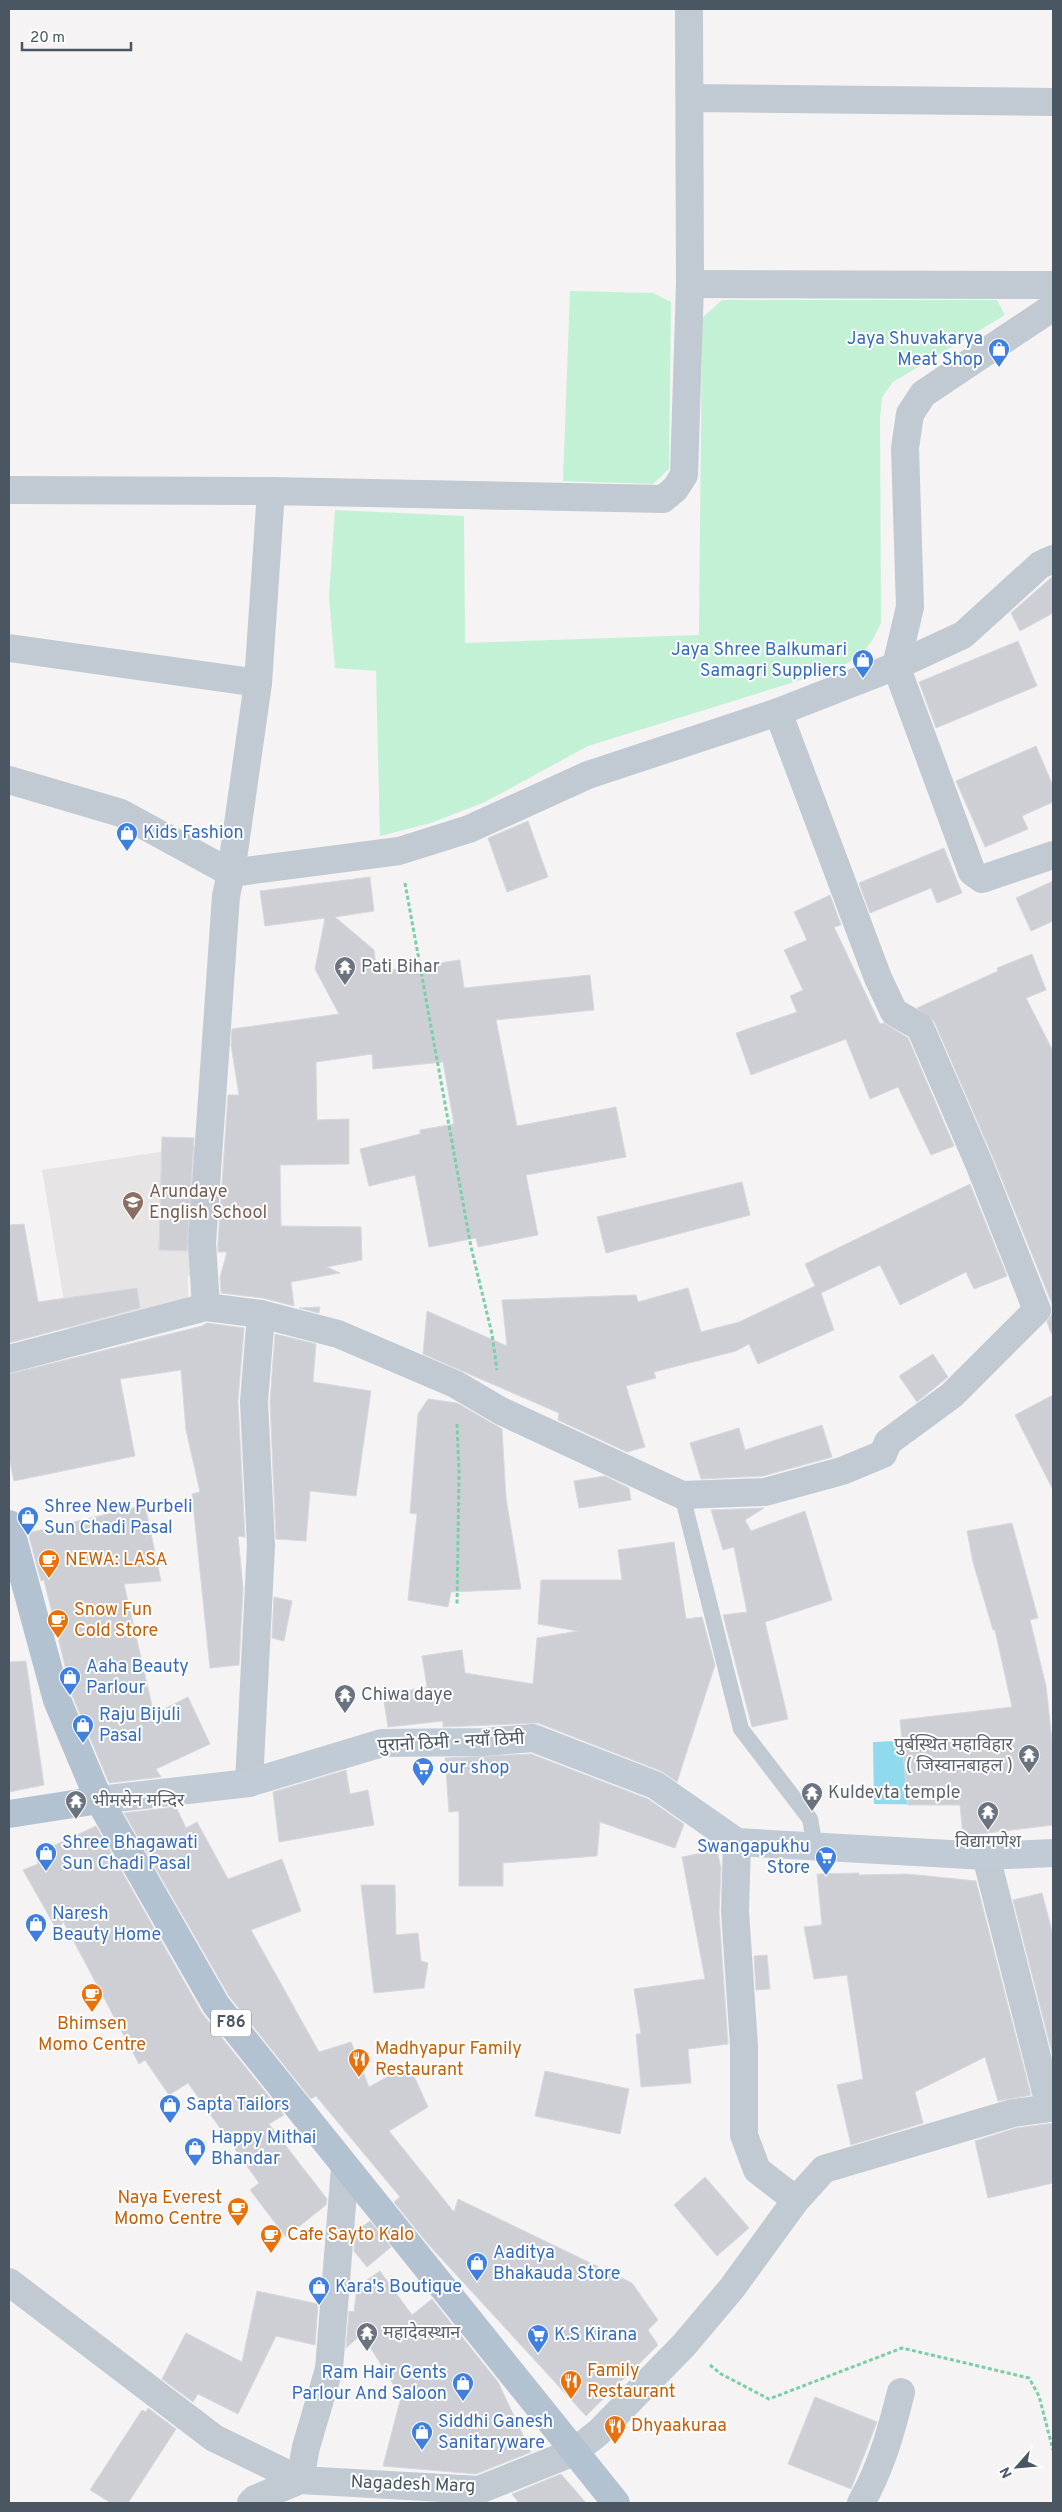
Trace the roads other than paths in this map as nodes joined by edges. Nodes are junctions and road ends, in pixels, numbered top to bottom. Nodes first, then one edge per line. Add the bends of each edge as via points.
1 (689, 9) edge
2 (690, 98) junction
3 (1053, 102) edge
4 (690, 284) junction
5 (1053, 285) edge
6 (1053, 307) edge
7 (9, 490) edge
8 (272, 491) junction
9 (1053, 559) edge
10 (9, 648) edge
11 (896, 666) junction
12 (258, 683) junction
13 (778, 712) junction
14 (9, 780) edge
15 (1053, 855) edge
16 (231, 873) junction
17 (206, 1307) junction
18 (261, 1314) junction
19 (9, 1359) edge
20 (682, 1496) junction
21 (9, 1524) edge
22 (249, 1783) junction
23 (99, 1800) junction
24 (9, 1814) edge
25 (737, 1842) junction
26 (815, 1846) junction
27 (1053, 1853) edge
28 (986, 1856) junction
29 (345, 2168) junction
30 (796, 2200) junction
31 (9, 2282) edge
32 (901, 2392) dead end
33 (574, 2452) junction
34 (300, 2480) junction
35 (250, 2503) edge
36 (616, 2503) edge
37 (861, 2503) edge

1 - 2 street
2 - 3 street
2 - 4 street
4 - 5 street
4 - 8 street via 684,475 676,489 663,499
6 - 11 street via 924,394 910,414 905,448 910,606
7 - 8 street
8 - 12 street
9 - 11 street via 1040,564 963,635
10 - 12 street
11 - 13 street
11 - 15 street via 972,872 982,878
12 - 16 street
13 - 16 street via 588,775 469,829 399,852
13 - 20 street via 878,978 894,1012 920,1027 1037,1310 952,1395 888,1442 883,1454 842,1471 764,1492
14 - 16 street via 121,813
16 - 17 street via 226,896 209,1114 202,1243
17 - 18 street
17 - 19 street
18 - 20 street via 338,1334 455,1384 501,1411
18 - 22 street via 254,1402 261,1546
20 - 26 lane via 741,1729 810,1819
21 - 23 main road, F86 via 57,1700
22 - 23 main road, पुरानो ठिमी - नयाँ ठिमी
22 - 25 main road, पुरानो ठिमी - नयाँ ठिमी via 382,1742 484,1742 533,1738 655,1785
23 - 24 main road
23 - 29 main road, F86 via 216,2004
25 - 26 main road
25 - 30 street via 735,1911 744,2046 744,2135 757,2170
26 - 28 main road
27 - 28 main road
28 - 30 street, Nagadesh Marg via 1050,2108 1013,2113 824,2169
29 - 33 main road, F86
29 - 34 street via 329,2369 306,2447
30 - 33 street, Nagadesh Marg via 732,2288 684,2345 599,2432
31 - 34 street via 214,2438
32 - 37 street via 888,2445
33 - 34 street, Nagadesh Marg via 479,2490
33 - 36 main road, F86
34 - 35 street, Nagadesh Marg

